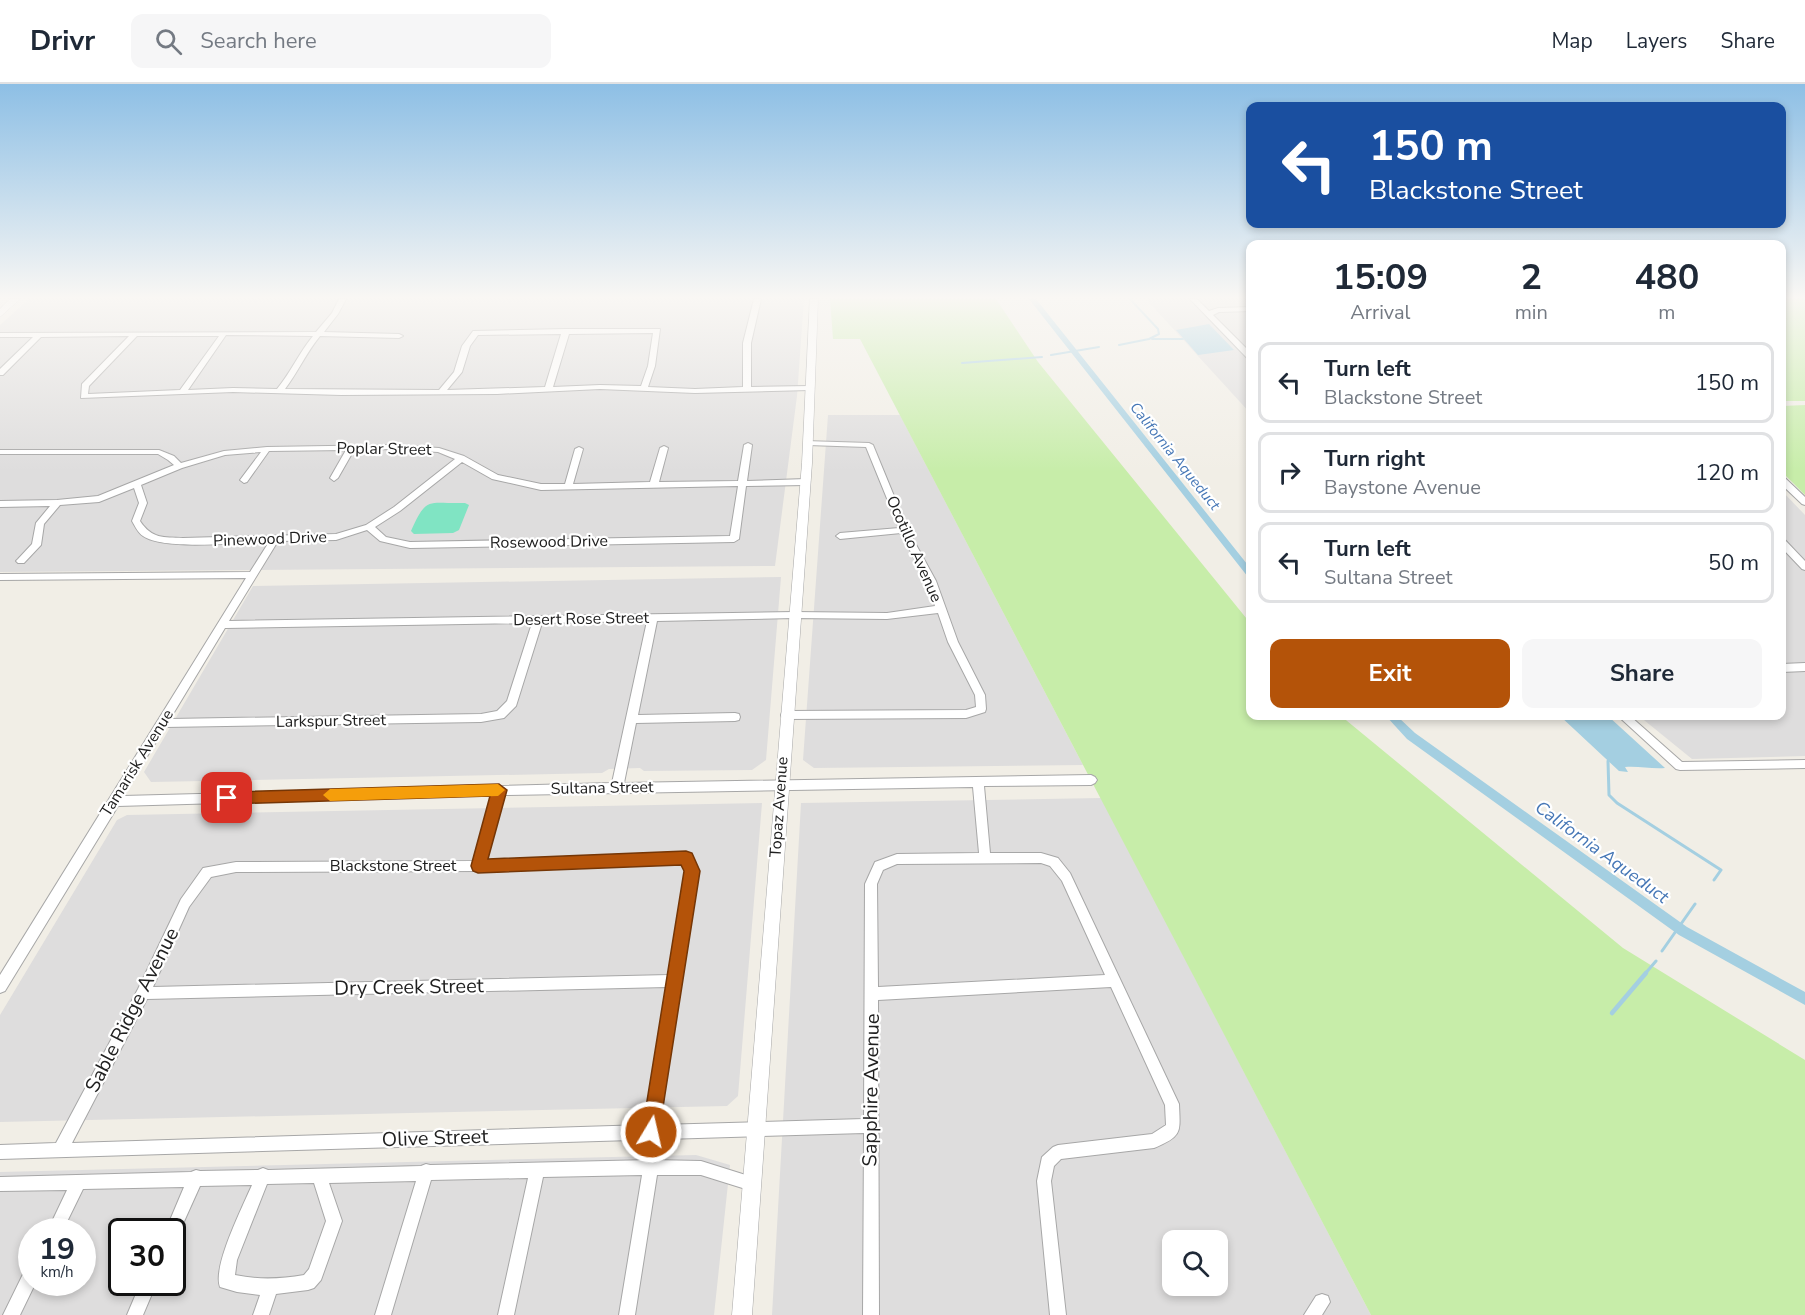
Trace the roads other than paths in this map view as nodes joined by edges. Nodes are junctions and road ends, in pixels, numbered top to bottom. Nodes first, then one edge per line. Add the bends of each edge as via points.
1 (17, 356) edge
2 (113, 356) edge
3 (208, 356) edge
4 (302, 356) edge
5 (463, 356) edge
6 (558, 356) edge
7 (653, 356) edge
8 (747, 356) edge
9 (811, 356) edge
10 (0, 373) edge
11 (549, 388) junction
12 (644, 388) junction
13 (810, 388) junction
14 (747, 389) junction
15 (443, 390) junction
16 (279, 392) junction
17 (182, 393) junction
18 (808, 443) junction
19 (748, 445) dead end
20 (351, 448) junction
21 (664, 448) dead end
22 (267, 449) junction
23 (579, 449) dead end
24 (0, 452) edge
25 (461, 458) junction
26 (178, 466) junction
27 (334, 478) dead end
28 (244, 480) dead end
29 (806, 482) junction
30 (654, 484) junction
31 (743, 484) junction
32 (1786, 484) edge
33 (137, 485) junction
34 (568, 487) junction
35 (1805, 502) edge
36 (57, 503) junction
37 (0, 504) edge
38 (369, 527) junction
39 (904, 530) junction
40 (840, 536) dead end
41 (275, 539) junction
42 (1786, 546) edge
43 (21, 561) dead end
44 (1805, 567) edge
45 (253, 575) junction
46 (0, 577) edge
47 (940, 609) junction
48 (794, 615) junction
49 (653, 618) junction
50 (538, 620) junction
51 (222, 625) junction
52 (1805, 667) edge
53 (1786, 668) edge
54 (786, 715) junction
55 (735, 717) dead end
56 (632, 719) junction
57 (1628, 720) edge
58 (162, 723) junction
59 (1805, 764) edge
60 (1091, 780) dead end
61 (978, 782) junction
62 (781, 785) junction
63 (617, 788) junction
64 (499, 790) junction
65 (114, 801) junction
66 (985, 859) junction
67 (478, 866) junction
68 (207, 872) joint
69 (674, 981) junction
70 (1114, 981) junction
71 (0, 987) edge
72 (143, 993) junction
73 (872, 994) junction
74 (870, 1126) junction
75 (756, 1130) junction
76 (651, 1132) junction
77 (61, 1149) junction
78 (0, 1152) edge
79 (651, 1167) junction
80 (537, 1170) junction
81 (426, 1171) junction
82 (263, 1175) junction
83 (320, 1175) junction
84 (196, 1177) junction
85 (79, 1182) junction
86 (0, 1184) edge
87 (752, 1184) junction
88 (61, 1218) edge
89 (178, 1218) edge
90 (270, 1288) junction
91 (20, 1296) edge
92 (143, 1296) edge
93 (10, 1315) edge
94 (135, 1315) edge
95 (261, 1315) edge
96 (383, 1315) edge
97 (506, 1315) edge
98 (627, 1315) edge
99 (742, 1315) edge
100 (871, 1315) edge
101 (1058, 1315) edge

1 - 10 street
2 - 17 street via 85,386 84,396
3 - 17 street
4 - 16 street
5 - 15 street via 458,372
6 - 11 street
7 - 12 street via 654,368
8 - 14 street
9 - 13 street, Topaz Avenue
11 - 12 street
11 - 15 street via 497,392
12 - 14 street
13 - 14 street
13 - 18 street, Topaz Avenue
15 - 16 street
16 - 17 street
18 - 29 street, Topaz Avenue
18 - 39 street, Ocotillo Avenue via 869,445
19 - 31 street
20 - 22 street, Poplar Street
20 - 25 street, Poplar Street via 439,450
20 - 27 street
21 - 30 street
22 - 26 street, Poplar Street via 224,453
22 - 28 street
23 - 34 street
24 - 26 street via 159,452
25 - 34 street, Poplar Street via 495,477 541,487
25 - 38 street, Pinewood Drive
26 - 33 street, Poplar Street
29 - 31 street, Poplar Street
29 - 48 street, Topaz Avenue
30 - 31 street, Poplar Street
30 - 34 street, Poplar Street
31 - 38 street, Rosewood Drive via 734,539 410,545 383,538
32 - 35 street
33 - 36 street, Poplar Street via 99,499
33 - 41 street, Pinewood Drive via 144,502 136,522 144,533 156,538
36 - 37 street, Poplar Street
36 - 43 street via 40,523 36,545
38 - 41 street, Pinewood Drive via 336,537
39 - 40 street
39 - 47 street, Ocotillo Avenue via 931,581
41 - 45 street, Tamarisk Avenue
42 - 44 street
45 - 46 street
45 - 51 street, Tamarisk Avenue
47 - 48 street, Desert Rose Street via 887,616
47 - 54 street, Ocotillo Avenue via 980,695 981,709 966,714
48 - 49 street, Desert Rose Street
48 - 54 street, Topaz Avenue
49 - 50 street, Desert Rose Street
49 - 56 street
50 - 51 street, Desert Rose Street
50 - 58 street, Larkspur Street via 512,703 500,715
51 - 58 street, Tamarisk Avenue
52 - 53 street
54 - 62 street, Topaz Avenue
55 - 56 street
56 - 63 street
57 - 59 street via 1680,766
58 - 65 street, Tamarisk Avenue
60 - 61 street, Sultana Street
61 - 62 street, Sultana Street
61 - 66 street
62 - 63 street, Sultana Street
62 - 75 street, Topaz Avenue
63 - 64 street, Sultana Street
64 - 65 street, Sultana Street
64 - 67 street
65 - 71 street, Tamarisk Avenue
66 - 70 street via 1041,858 1054,862 1066,877
66 - 73 street, Sapphire Avenue via 897,859 879,866 871,884
67 - 68 street, Blackstone Street via 236,867
67 - 69 street, Blackstone Street via 686,858 692,871
68 - 72 street, Sable Ridge Avenue via 185,903
69 - 72 street, Dry Creek Street
69 - 76 street
70 - 73 street
70 - 101 street via 1172,1104 1173,1129 1154,1141 1058,1152 1047,1162 1044,1180
72 - 77 street, Sable Ridge Avenue
73 - 74 street, Sapphire Avenue
74 - 75 street, Olive Street
74 - 100 street, Sapphire Avenue
75 - 76 street, Olive Street
75 - 87 street, Topaz Avenue
76 - 77 street, Olive Street
77 - 78 street, Olive Street
79 - 80 street, Olive Street
79 - 87 street, Olive Street via 701,1168
79 - 98 street
80 - 81 street, Olive Street
80 - 97 street
81 - 83 street, Olive Street
81 - 96 street
82 - 83 street, Olive Street
82 - 84 street, Olive Street
82 - 90 street via 229,1260 226,1281
83 - 90 street via 334,1221 315,1274 308,1282
84 - 85 street, Olive Street
84 - 89 street
85 - 86 street, Olive Street
85 - 88 street
87 - 99 street, Topaz Avenue
90 - 95 street
91 - 93 street
92 - 94 street

